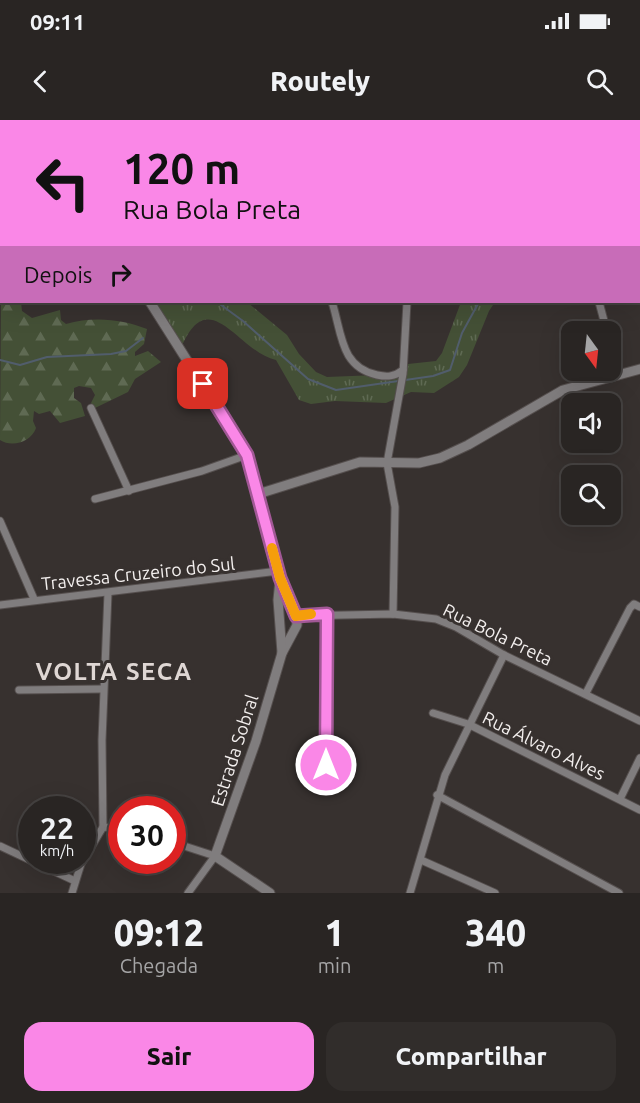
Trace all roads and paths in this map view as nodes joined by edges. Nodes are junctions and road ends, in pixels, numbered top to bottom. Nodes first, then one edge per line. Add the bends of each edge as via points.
1 (151, 303) edge
2 (332, 303) edge
3 (407, 303) edge
4 (599, 303) edge
5 (604, 321) edge
6 (640, 369) edge
7 (403, 372) junction
8 (621, 373) edge
9 (592, 381) edge
10 (91, 408) dead end
11 (247, 455) junction
12 (387, 463) junction
13 (129, 491) junction
14 (258, 494) junction
15 (96, 499) dead end
16 (0, 521) edge
17 (279, 574) junction
18 (108, 594) junction
19 (34, 599) junction
20 (278, 600) junction
21 (290, 600) junction
22 (0, 605) edge
23 (637, 605) edge
24 (327, 614) junction
25 (393, 614) junction
26 (296, 616) junction
27 (280, 630) junction
28 (295, 631) junction
29 (282, 653) junction
30 (504, 655) junction
31 (104, 689) junction
32 (19, 690) dead end
33 (586, 693) junction
34 (433, 713) dead end
35 (640, 721) edge
36 (468, 724) junction
37 (640, 758) edge
38 (326, 786) dead end
39 (437, 795) junction
40 (620, 799) junction
41 (640, 810) edge
42 (103, 827) junction
43 (108, 828) edge
44 (0, 846) edge
45 (186, 847) edge
46 (18, 854) edge
47 (215, 856) junction
48 (421, 860) junction
49 (60, 874) edge
50 (75, 881) junction
51 (72, 893) edge
52 (188, 893) edge
53 (270, 893) edge
54 (410, 893) edge
55 (495, 893) edge
56 (619, 893) edge

1 - 11 street, Estrada Sobral
2 - 7 street via 347,357 355,367 384,377
3 - 7 street
4 - 5 street
6 - 8 street
7 - 12 street
9 - 12 street via 563,390 440,459 419,464
10 - 13 street
11 - 13 street
11 - 14 street, Estrada Sobral
12 - 14 street via 360,462
12 - 25 street via 395,507
13 - 15 street
14 - 17 street, Estrada Sobral
16 - 19 street
17 - 18 street, Travessa Cruzeiro do Sul
17 - 20 street, Estrada Sobral
17 - 21 street, Estrada Sobral
18 - 19 street, Travessa Cruzeiro do Sul
18 - 31 street
19 - 22 street, Travessa Cruzeiro do Sul
20 - 21 street
20 - 27 street, Estrada Sobral
21 - 26 street, Estrada Sobral
23 - 33 street via 630,608
24 - 25 street, Rua Bola Preta
24 - 26 street, Rua Bola Preta
24 - 38 street
25 - 30 street, Rua Bola Preta via 436,619
26 - 28 street, Estrada Sobral
27 - 28 street
27 - 29 street, Estrada Sobral
28 - 29 street, Estrada Sobral
29 - 47 street, Estrada Sobral
30 - 33 street, Rua Bola Preta
30 - 36 street
31 - 32 street
31 - 42 street
33 - 35 street, Rua Bola Preta
34 - 36 street, Rua Álvaro Alves
36 - 39 street
36 - 40 street, Rua Álvaro Alves
37 - 40 street
39 - 48 street
39 - 56 street
40 - 41 street, Rua Álvaro Alves
42 - 43 street
42 - 50 street
44 - 46 street
45 - 47 street
47 - 52 street
47 - 53 street
48 - 54 street
48 - 55 street
49 - 50 street
50 - 51 street

